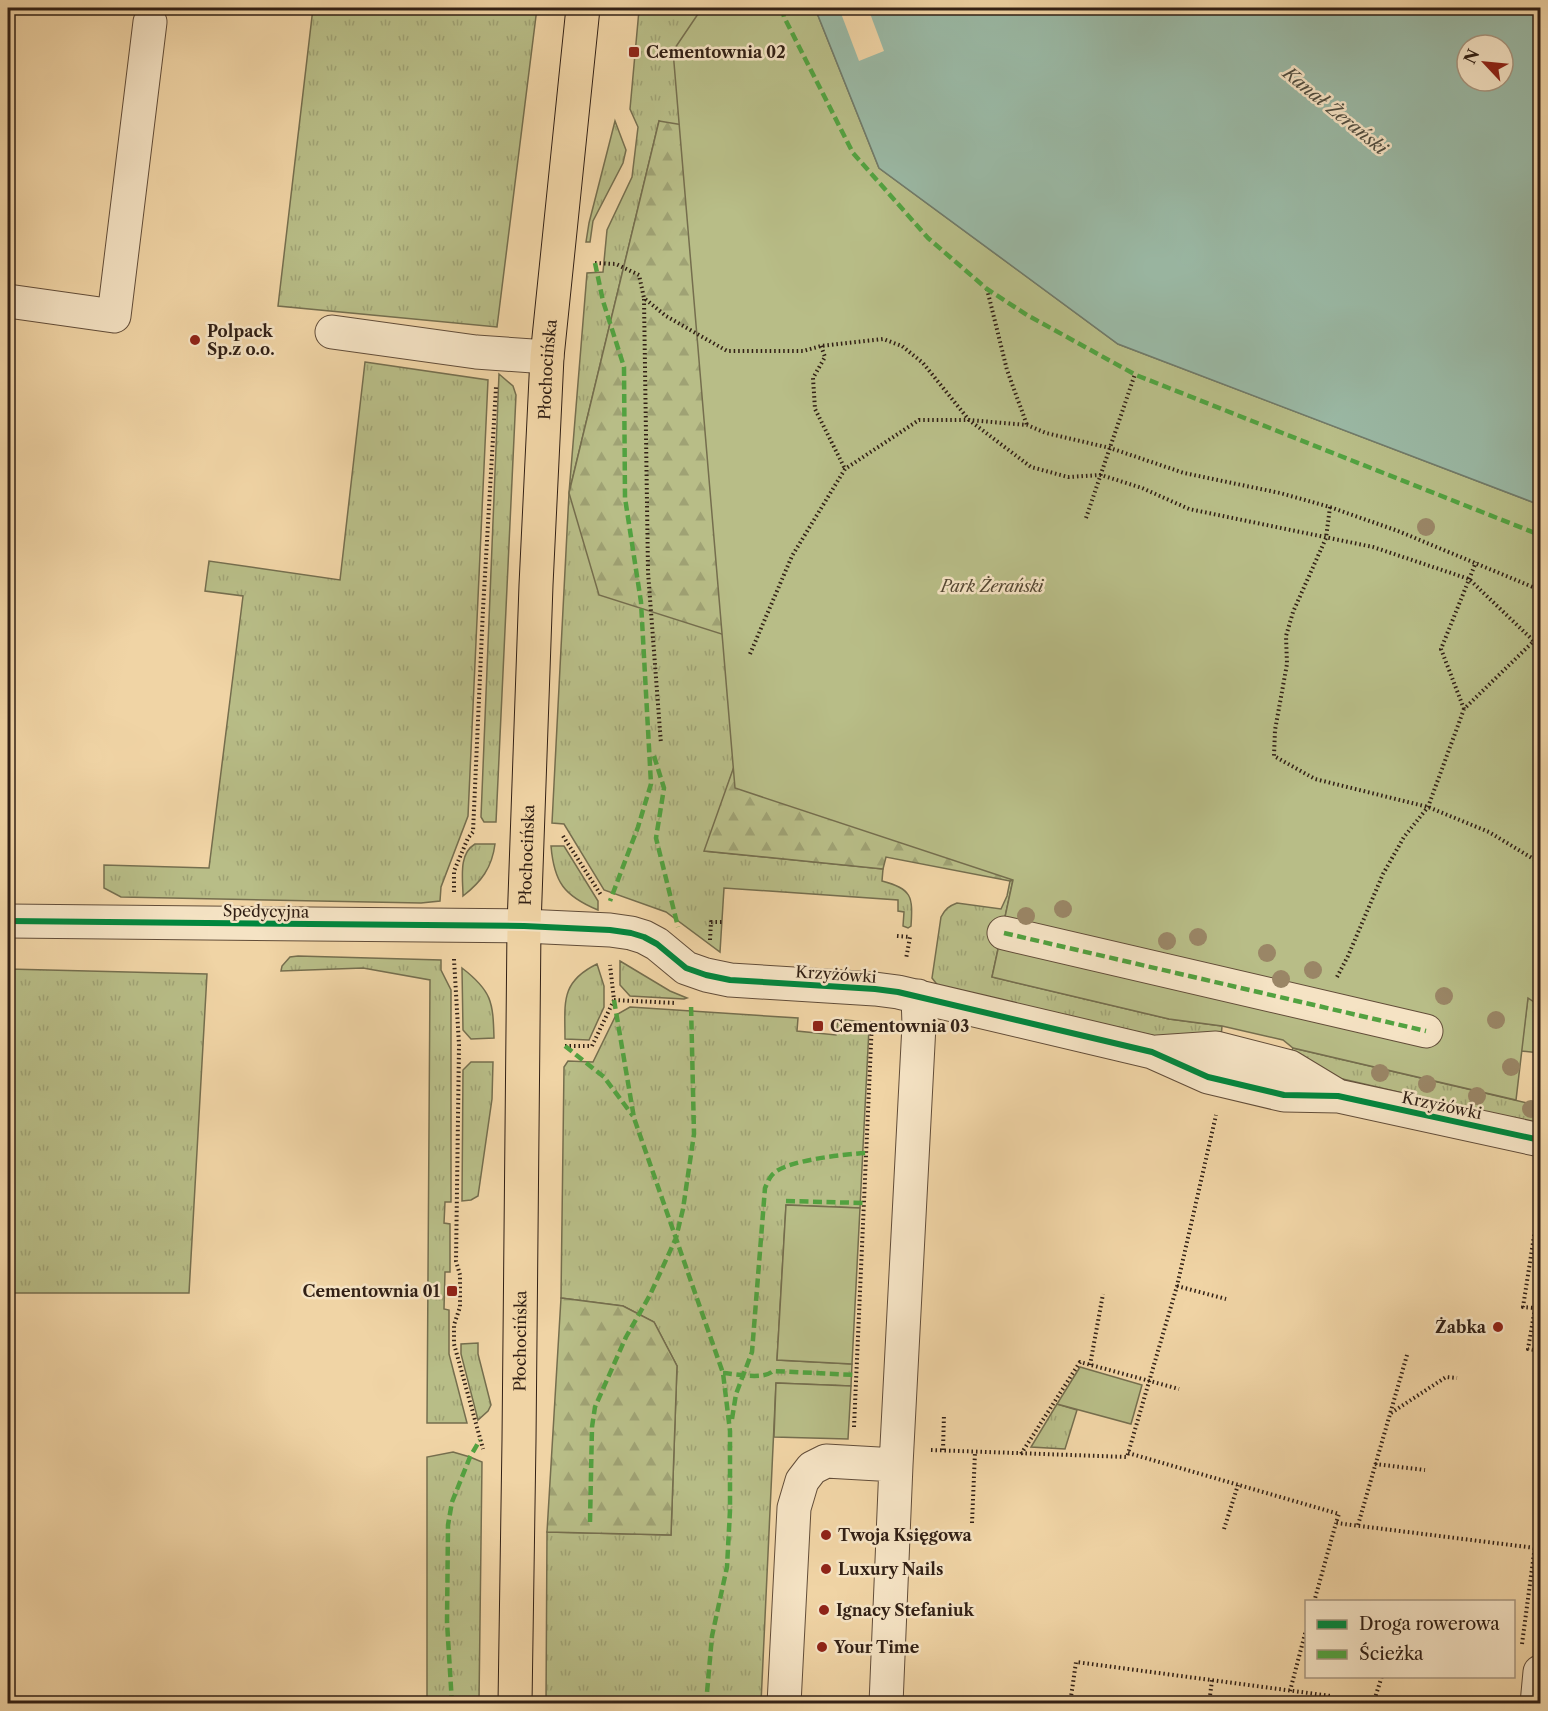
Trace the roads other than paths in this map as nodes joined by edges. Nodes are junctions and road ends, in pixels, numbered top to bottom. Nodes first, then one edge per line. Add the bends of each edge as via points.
1 (583, 8) edge
2 (150, 22) dead end
3 (8, 301) edge
4 (332, 332) dead end
5 (547, 357) junction
6 (8, 921) edge
7 (524, 926) junction
8 (1004, 933) dead end
9 (918, 996) junction
10 (1426, 1032) dead end
11 (1540, 1140) edge
12 (896, 1465) junction
13 (1531, 1660) edge
14 (515, 1704) edge
15 (784, 1704) edge
16 (886, 1704) edge
17 (1536, 1704) edge

1 - 5 main road, Płochocińska
2 - 3 street via 114,316
4 - 5 street
5 - 7 main road, Płochocińska
6 - 7 street, Spedycyjna
7 - 9 street, Krzyżówki via 631,933 657,944 686,968 730,980 875,989
7 - 14 main road, Płochocińska
8 - 10 street
9 - 11 street, Krzyżówki via 1152,1052 1216,1048 1290,1067 1338,1096
9 - 12 street
12 - 15 street via 826,1461 812,1468 802,1481 794,1508
12 - 16 street
13 - 17 street

